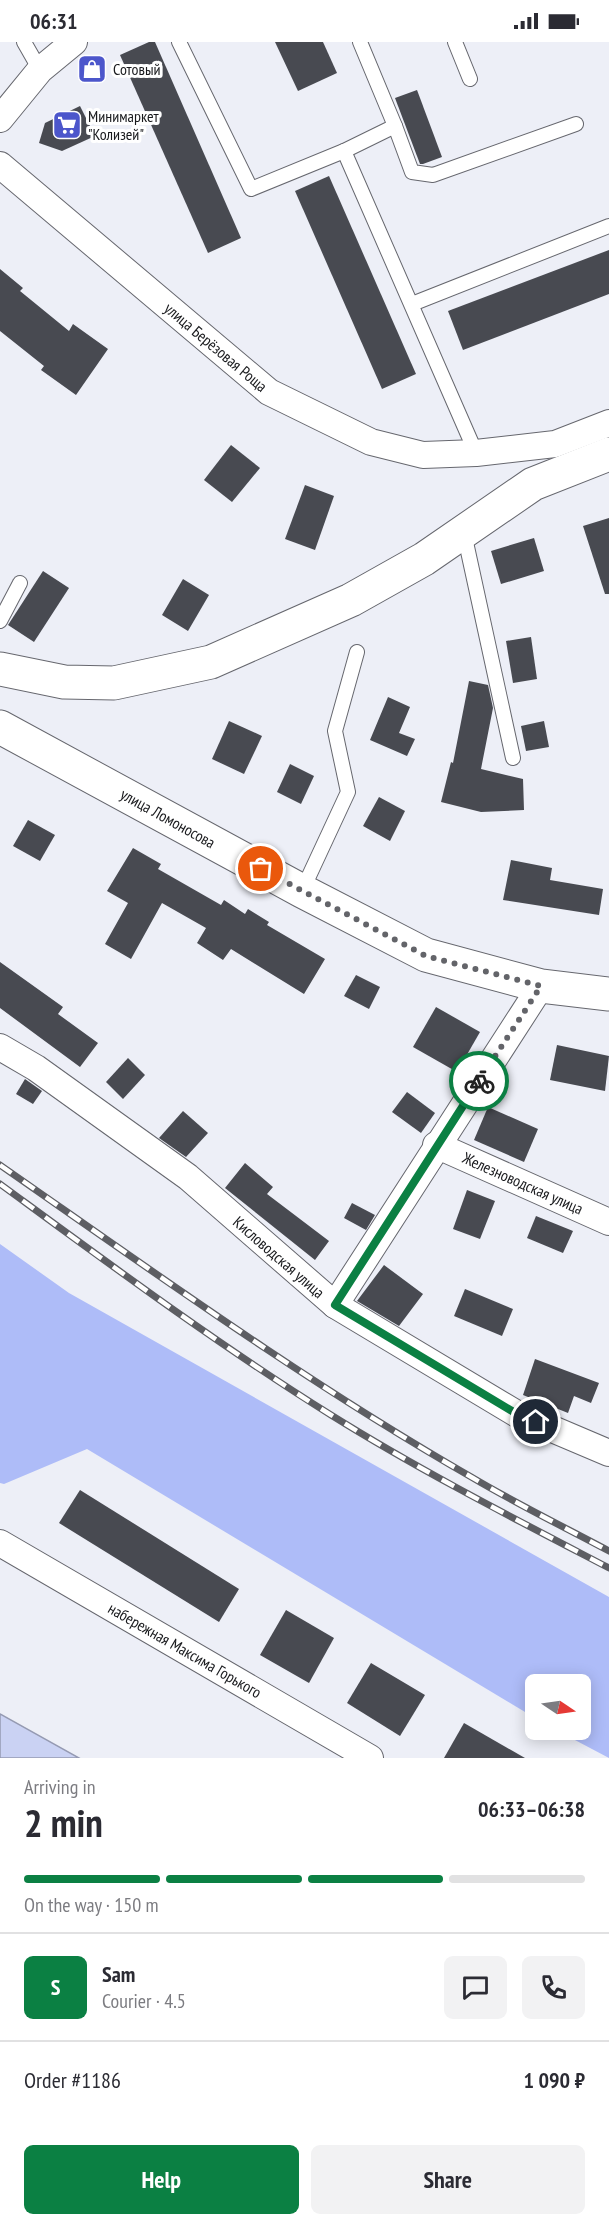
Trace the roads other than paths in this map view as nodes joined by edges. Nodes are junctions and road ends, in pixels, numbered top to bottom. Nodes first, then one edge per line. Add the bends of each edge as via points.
1 (24, 42) edge
2 (74, 42) edge
3 (179, 42) edge
4 (360, 42) edge
5 (455, 42) edge
6 (40, 70) junction
7 (470, 79) dead end
8 (0, 119) edge
9 (576, 124) dead end
10 (395, 126) junction
11 (344, 152) junction
12 (0, 165) edge
13 (609, 226) edge
14 (412, 304) junction
15 (609, 423) edge
16 (476, 453) junction
17 (609, 454) edge
18 (463, 531) junction
19 (20, 583) dead end
20 (0, 621) edge
21 (357, 652) dead end
22 (0, 669) edge
23 (0, 727) edge
24 (513, 758) dead end
25 (302, 891) junction
26 (541, 986) junction
27 (609, 994) edge
28 (0, 1047) edge
29 (436, 1145) junction
30 (609, 1222) edge
31 (335, 1305) junction
32 (609, 1453) edge
33 (0, 1543) edge
34 (370, 1758) edge

1 - 6 lane
2 - 6 street
3 - 11 lane via 251,189
4 - 10 lane
5 - 7 lane
6 - 8 street
9 - 10 lane via 433,175 412,172
10 - 11 lane
11 - 14 lane
12 - 16 street, улица Берёзовая Роща via 269,392 371,442 423,454
13 - 14 lane
14 - 16 lane
15 - 16 street, улица Берёзовая Роща via 555,444
17 - 18 main road via 533,484
18 - 22 main road via 424,559 351,600 211,662 114,683 64,682
18 - 24 lane
19 - 20 lane
21 - 25 lane via 335,731 348,792
23 - 25 main road, улица Ломоносова
25 - 26 main road, улица Ломоносова via 426,956
26 - 27 main road, улица Ломоносова
26 - 29 street
28 - 31 street, Кисловодская улица via 36,1068 188,1177
29 - 30 street, Железноводская улица
29 - 31 street
31 - 32 street, Кисловодская улица via 517,1414
33 - 34 street, набережная Максима Горького

